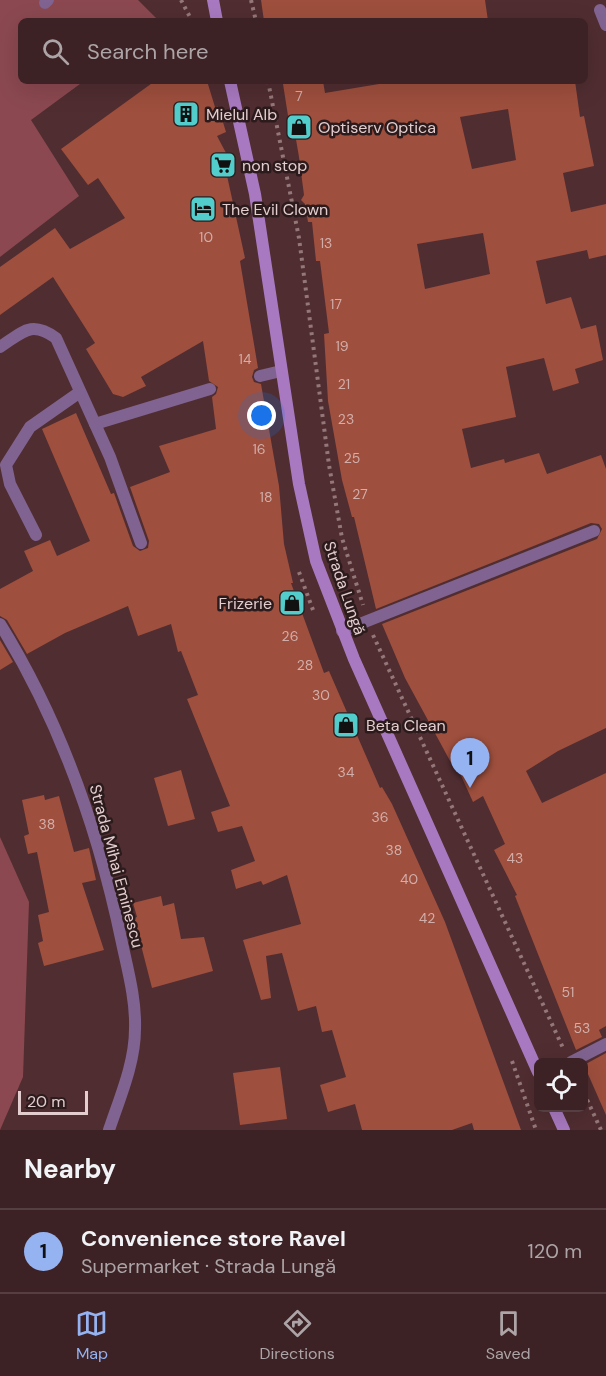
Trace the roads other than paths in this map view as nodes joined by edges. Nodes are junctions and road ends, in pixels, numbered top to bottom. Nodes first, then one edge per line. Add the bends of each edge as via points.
1 (213, 0) edge
2 (600, 10) dead end
3 (216, 18) edge
4 (606, 25) edge
5 (231, 84) edge
6 (0, 346) edge
7 (281, 371) junction
8 (260, 376) dead end
9 (210, 389) dead end
10 (80, 392) junction
11 (95, 424) junction
12 (594, 531) dead end
13 (36, 535) dead end
14 (141, 543) dead end
15 (0, 624) edge
16 (342, 631) junction
17 (606, 1044) edge
18 (568, 1057) edge
19 (534, 1063) edge
20 (556, 1112) edge
21 (109, 1130) edge
22 (564, 1130) edge

1 - 3 main road
2 - 4 street
5 - 7 main road, Strada Lungă via 255,194
6 - 10 street via 29,328 43,329 56,338
7 - 8 street
7 - 16 main road, Strada Lungă via 307,525
9 - 11 street
10 - 11 street
10 - 13 street via 30,427 6,465 10,483
11 - 14 street
12 - 16 street
15 - 21 street, Strada Mihai Eminescu via 48,711 64,749 116,913 134,1000 135,1029 132,1060
16 - 19 main road, Strada Lungă
17 - 18 street
20 - 22 main road

